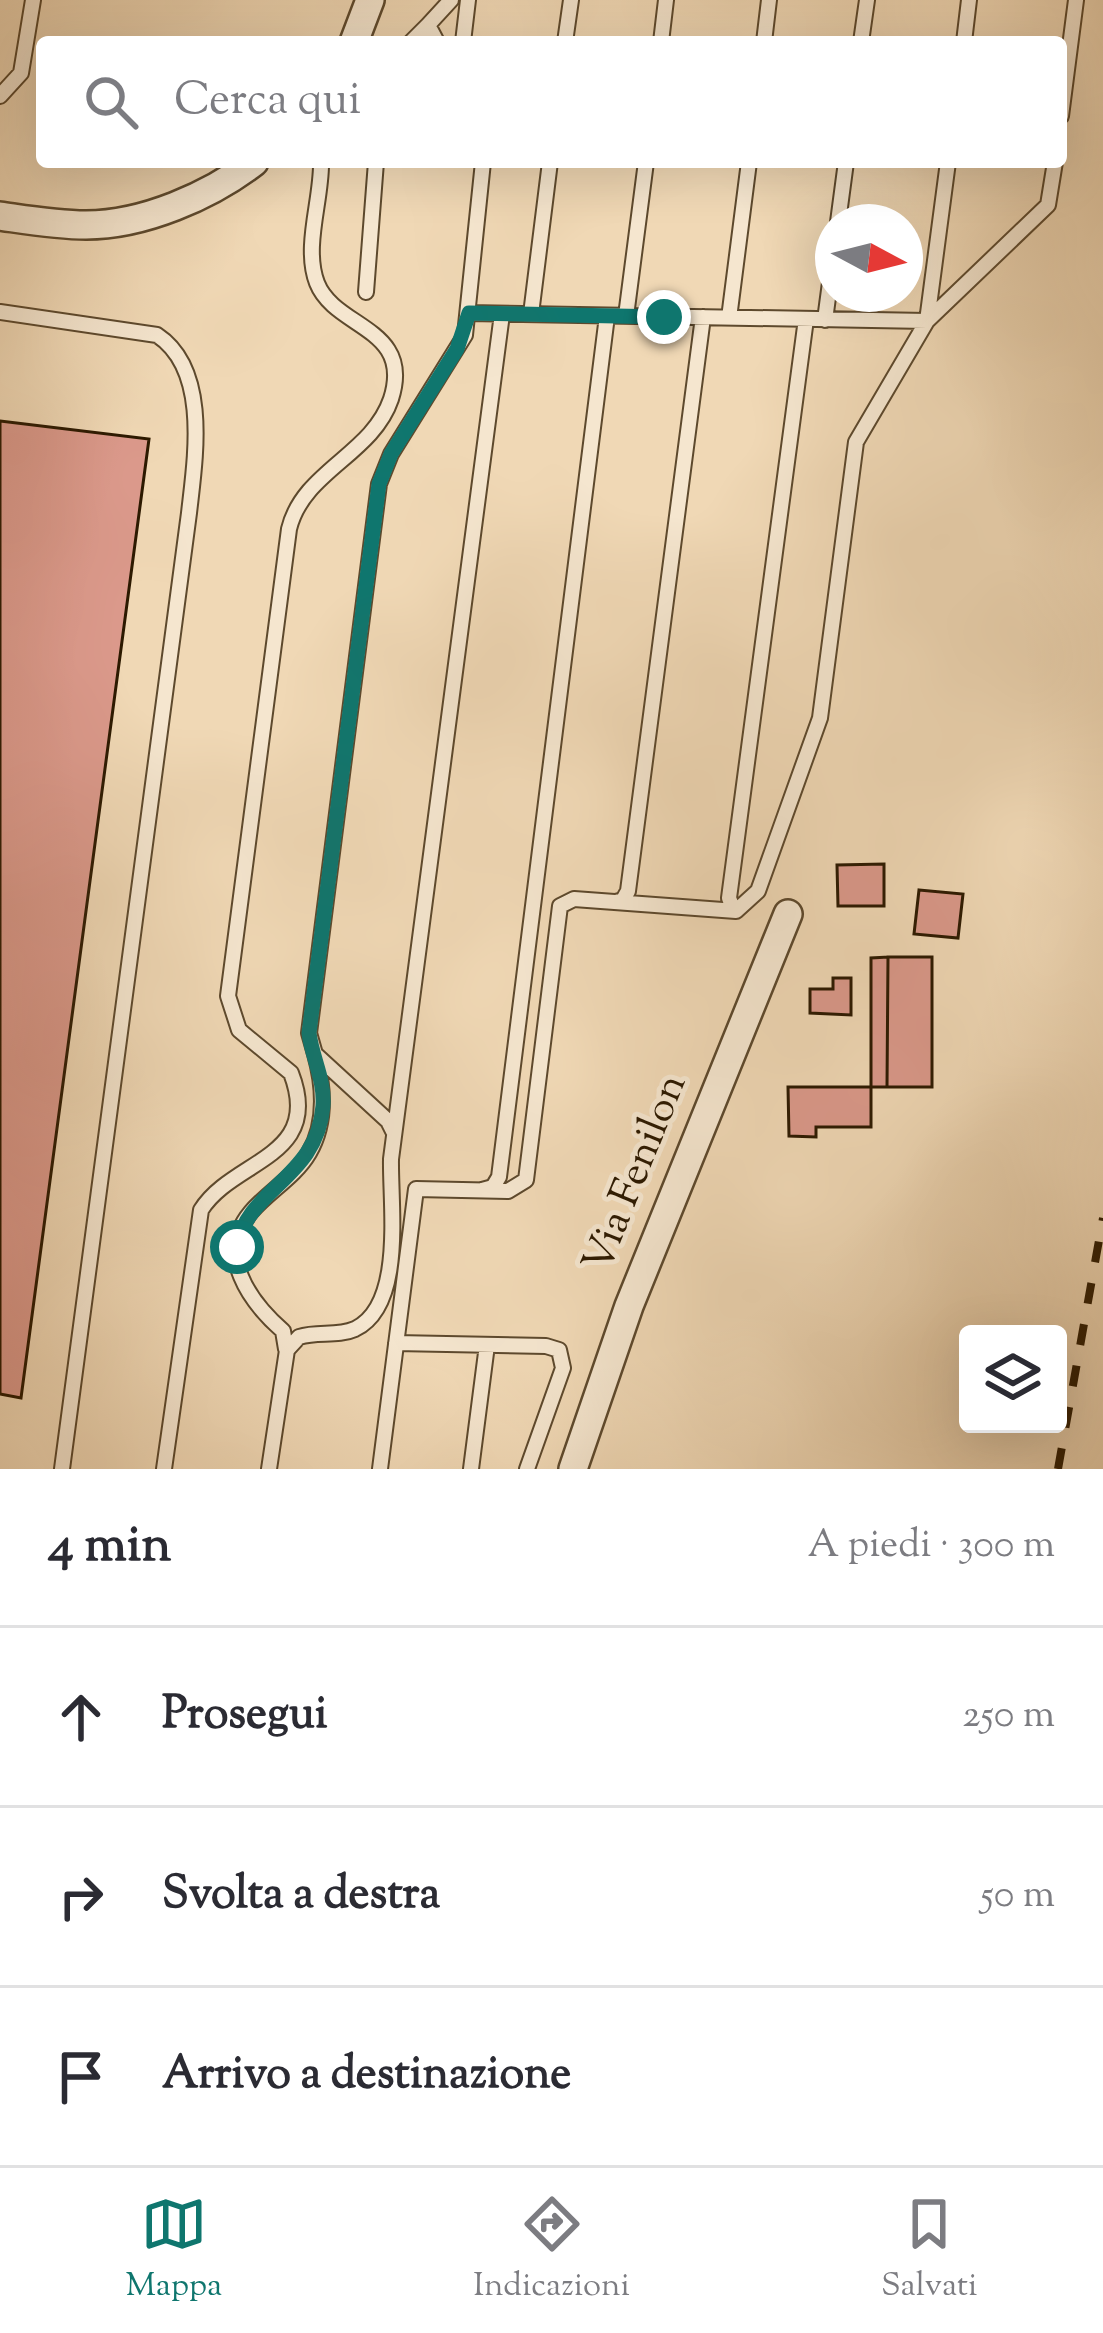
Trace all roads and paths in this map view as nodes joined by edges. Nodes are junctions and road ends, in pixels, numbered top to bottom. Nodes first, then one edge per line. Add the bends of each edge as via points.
1 (33, 0) edge
2 (370, 0) edge
3 (452, 0) edge
4 (469, 0) edge
5 (571, 0) edge
6 (666, 0) edge
7 (769, 0) edge
8 (867, 0) edge
9 (969, 0) edge
10 (1076, 0) edge
11 (428, 25) junction
12 (356, 36) edge
13 (417, 36) edge
14 (434, 36) edge
15 (465, 36) edge
16 (567, 36) edge
17 (662, 36) edge
18 (765, 36) edge
19 (862, 36) edge
20 (965, 36) edge
21 (1067, 70) edge
22 (0, 96) edge
23 (244, 168) edge
24 (320, 168) edge
25 (376, 168) edge
26 (482, 168) edge
27 (549, 168) edge
28 (645, 168) edge
29 (747, 168) edge
30 (845, 168) edge
31 (947, 168) edge
32 (1054, 168) edge
33 (840, 204) edge
34 (0, 216) edge
35 (366, 292) dead end
36 (0, 312) edge
37 (826, 312) edge
38 (469, 313) junction
39 (502, 314) junction
40 (531, 314) junction
41 (608, 316) junction
42 (626, 316) junction
43 (703, 317) junction
44 (729, 318) junction
45 (806, 319) junction
46 (825, 320) junction
47 (927, 322) junction
48 (616, 902) junction
49 (741, 908) junction
50 (788, 914) dead end
51 (315, 1054) junction
52 (394, 1138) junction
53 (391, 1188) junction
54 (416, 1189) junction
55 (482, 1190) junction
56 (396, 1343) junction
57 (487, 1345) junction
58 (284, 1360) junction
59 (62, 1469) edge
60 (164, 1469) edge
61 (269, 1469) edge
62 (380, 1469) edge
63 (471, 1469) edge
64 (527, 1469) edge
65 (573, 1469) edge

1 - 22 lane via 21,73
2 - 12 street
3 - 11 lane
4 - 15 lane
5 - 16 lane
6 - 17 lane
7 - 18 lane
8 - 19 lane
9 - 20 lane
10 - 21 lane
11 - 13 lane
11 - 14 lane
23 - 34 street via 134,219 87,225
24 - 60 lane via 315,280 382,341 393,390 376,428 292,514 228,996 239,1030 291,1072 297,1111 274,1154 201,1210
25 - 35 lane
26 - 38 lane
27 - 40 lane
28 - 42 lane
29 - 44 lane
30 - 33 lane
31 - 47 lane
32 - 47 lane via 1042,212
36 - 59 lane via 157,335 186,372 194,420 189,513
37 - 46 lane
38 - 39 lane
38 - 51 lane via 457,349 379,484 309,1033
39 - 40 lane
39 - 52 lane
40 - 41 lane
41 - 42 lane
41 - 55 lane via 499,1177
42 - 43 lane
43 - 44 lane
43 - 48 lane via 628,890
44 - 45 lane
45 - 46 lane
45 - 49 lane via 729,898
46 - 47 lane
47 - 49 lane via 856,442 820,718 758,891
48 - 49 lane
48 - 55 lane via 574,899 560,907 528,1172 516,1190
50 - 65 street, Via Fenilon via 629,1306
51 - 52 lane via 388,1121
51 - 58 lane via 323,1103 313,1146 250,1214 237,1247 243,1286 284,1331
52 - 53 lane
53 - 54 lane
53 - 58 lane via 391,1248 379,1307 350,1331 299,1337
54 - 55 lane
54 - 56 lane
56 - 57 lane
56 - 62 lane
57 - 63 lane
57 - 64 lane via 554,1346 562,1355
58 - 61 lane

